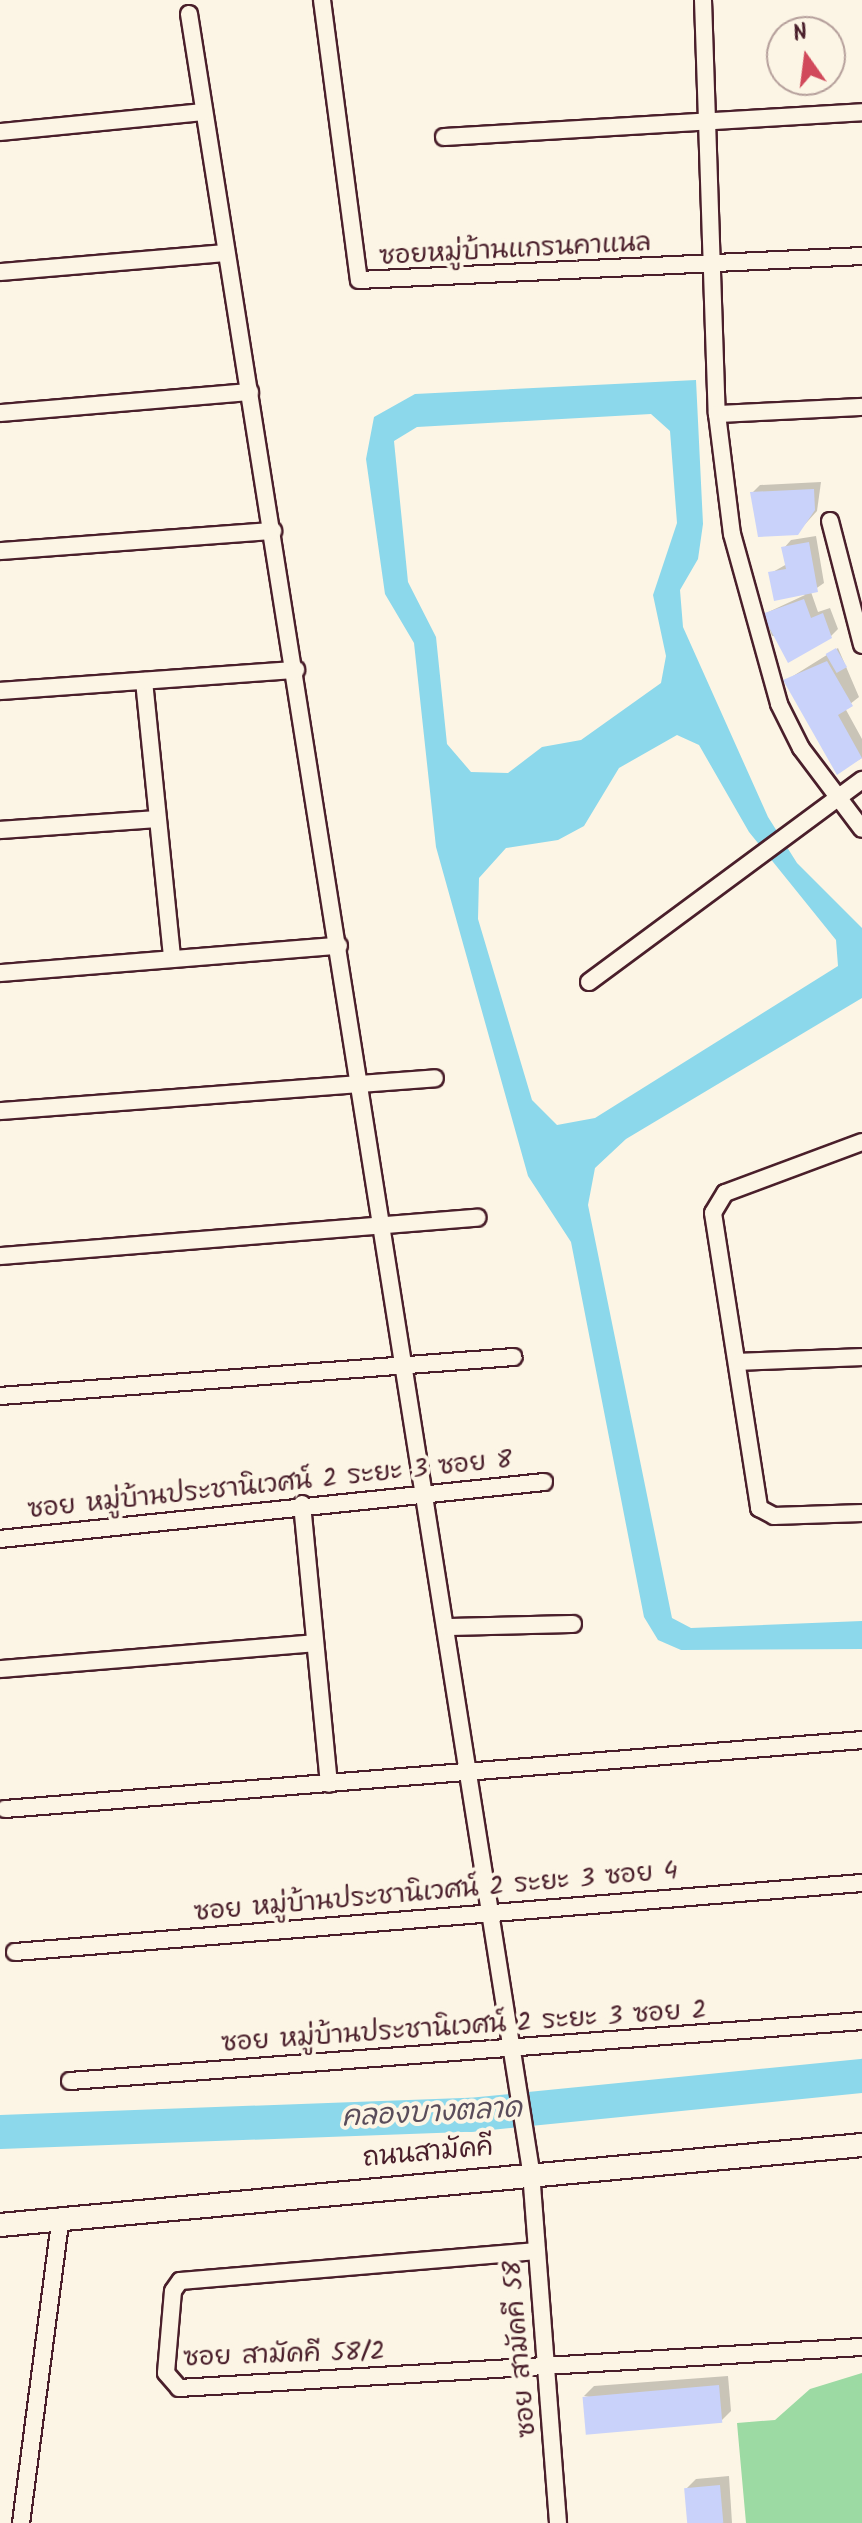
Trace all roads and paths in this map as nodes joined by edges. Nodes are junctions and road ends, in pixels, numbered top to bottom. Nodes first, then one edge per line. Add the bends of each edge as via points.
1 (322, 0) edge
2 (703, 0) edge
3 (189, 14) dead end
4 (203, 112) junction
5 (862, 112) edge
6 (707, 118) junction
7 (0, 132) edge
8 (444, 137) dead end
9 (226, 253) junction
10 (862, 256) edge
11 (712, 264) junction
12 (0, 272) edge
13 (250, 392) junction
14 (862, 407) edge
15 (0, 413) edge
16 (717, 414) junction
17 (830, 521) dead end
18 (273, 531) junction
19 (0, 551) edge
20 (862, 645) edge
21 (296, 670) junction
22 (144, 681) junction
23 (0, 691) edge
24 (862, 780) edge
25 (837, 797) junction
26 (157, 819) junction
27 (862, 829) edge
28 (0, 830) edge
29 (339, 946) junction
30 (172, 959) junction
31 (0, 973) edge
32 (589, 982) dead end
33 (435, 1078) dead end
34 (361, 1084) junction
35 (0, 1111) edge
36 (862, 1142) edge
37 (477, 1218) dead end
38 (383, 1225) junction
39 (0, 1256) edge
40 (514, 1357) dead end
41 (862, 1357) edge
42 (737, 1362) junction
43 (406, 1365) junction
44 (0, 1396) edge
45 (544, 1482) dead end
46 (425, 1493) junction
47 (302, 1504) junction
48 (862, 1513) edge
49 (0, 1539) edge
50 (573, 1624) dead end
51 (448, 1627) junction
52 (315, 1643) junction
53 (0, 1669) edge
54 (862, 1740) edge
55 (469, 1770) junction
56 (329, 1784) junction
57 (5, 1809) dead end
58 (862, 1883) edge
59 (491, 1911) junction
60 (15, 1952) dead end
61 (862, 2021) edge
62 (510, 2049) junction
63 (70, 2081) dead end
64 (862, 2145) edge
65 (531, 2172) junction
66 (61, 2217) junction
67 (0, 2225) edge
68 (537, 2251) junction
69 (862, 2347) edge
70 (547, 2369) junction
71 (21, 2523) edge
72 (558, 2523) edge

1 - 11 street, ซอยหมู่บ้านแกรนคาแนล via 359,280
2 - 6 street
3 - 4 street, ซอย สามัคคี 58
4 - 7 street
4 - 9 street, ซอย สามัคคี 58
5 - 6 street
6 - 8 street
6 - 11 street
9 - 12 street
9 - 13 street, ซอย สามัคคี 58
10 - 11 street, ซอยหมู่บ้านแกรนคาแนล
11 - 16 street
13 - 15 street
13 - 18 street, ซอย สามัคคี 58
14 - 16 street
16 - 25 street via 732,534 760,654 801,748
17 - 20 street
18 - 19 street
18 - 21 street, ซอย สามัคคี 58
21 - 22 street
21 - 29 street, ซอย สามัคคี 58
22 - 23 street
22 - 26 street
24 - 25 street
25 - 27 street
25 - 32 street
26 - 28 street
26 - 30 street
29 - 30 street
29 - 34 street, ซอย สามัคคี 58
30 - 31 street
33 - 34 street
34 - 35 street
34 - 38 street, ซอย สามัคคี 58
36 - 42 street via 725,1193 717,1205 713,1223
37 - 38 street
38 - 39 street
38 - 43 street, ซอย สามัคคี 58
40 - 43 street
41 - 42 street
42 - 48 street via 759,1508 774,1516
43 - 44 street
43 - 46 street, ซอย สามัคคี 58
45 - 46 street, ซอย หมู่บ้านประชานิเวศน์ 2 ระยะ 3 ซอย 8
46 - 47 street, ซอย หมู่บ้านประชานิเวศน์ 2 ระยะ 3 ซอย 8
46 - 51 street, ซอย สามัคคี 58
47 - 49 street, ซอย หมู่บ้านประชานิเวศน์ 2 ระยะ 3 ซอย 8
47 - 52 street
50 - 51 street
51 - 55 street, ซอย สามัคคี 58
52 - 53 street
52 - 56 street
54 - 55 street
55 - 56 street
55 - 59 street, ซอย สามัคคี 58
56 - 57 street
58 - 59 street, ซอย หมู่บ้านประชานิเวศน์ 2 ระยะ 3 ซอย 4
59 - 60 street, ซอย หมู่บ้านประชานิเวศน์ 2 ระยะ 3 ซอย 4
59 - 62 street, ซอย สามัคคี 58
61 - 62 street, ซอย หมู่บ้านประชานิเวศน์ 2 ระยะ 3 ซอย 2
62 - 63 street, ซอย หมู่บ้านประชานิเวศน์ 2 ระยะ 3 ซอย 2
62 - 65 street, ซอย สามัคคี 58
64 - 65 main road, ถนนสามัคคี
65 - 66 main road, ถนนสามัคคี
65 - 68 street, ซอย สามัคคี 58
66 - 67 main road, ถนนสามัคคี
66 - 71 street
68 - 70 street, ซอย สามัคคี 58
68 - 70 street, ซอย สามัคคี 58/2 via 180,2281 164,2360 168,2380 179,2388
69 - 70 street, ซอย สามัคคี 58/2
70 - 72 street, ซอย สามัคคี 58

